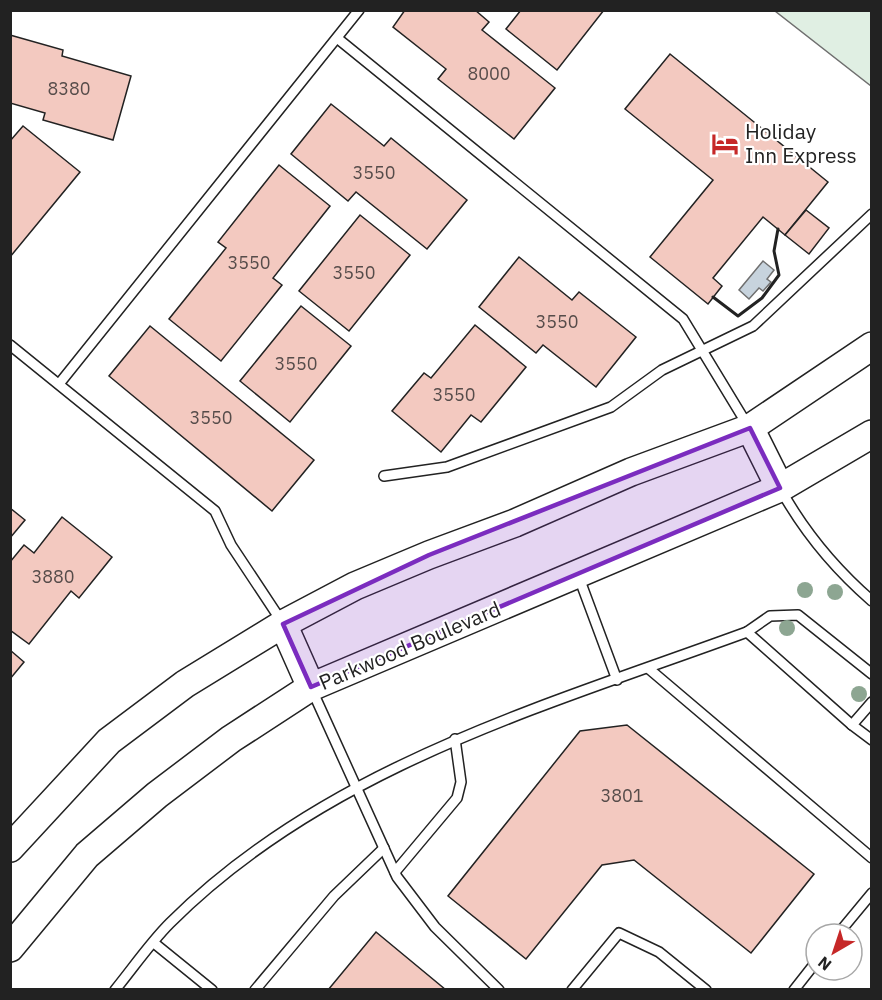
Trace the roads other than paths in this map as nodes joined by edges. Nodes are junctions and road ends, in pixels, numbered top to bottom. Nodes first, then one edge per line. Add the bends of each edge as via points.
1 (359, 10) edge
2 (337, 38) junction
3 (872, 214) edge
4 (10, 345) edge
5 (872, 346) edge
6 (702, 351) junction
7 (59, 384) junction
8 (750, 428) junction
9 (872, 434) edge
10 (384, 476) dead end
11 (780, 488) junction
12 (578, 575) junction
13 (872, 601) edge
14 (283, 624) junction
15 (747, 632) junction
16 (648, 668) junction
17 (872, 674) edge
18 (616, 680) junction
19 (311, 687) junction
20 (872, 702) edge
21 (852, 725) junction
22 (455, 739) junction
23 (872, 740) edge
24 (357, 786) junction
25 (10, 848) edge
26 (384, 848) junction
27 (872, 858) edge
28 (395, 872) junction
29 (872, 893) edge
30 (848, 922) edge
31 (154, 943) junction
32 (10, 948) edge
33 (804, 977) edge
34 (115, 990) edge
35 (212, 990) edge
36 (255, 990) edge
37 (499, 990) edge
38 (572, 990) edge
39 (706, 990) edge
40 (794, 990) edge

1 - 2 lane
2 - 6 lane via 683,319
2 - 7 lane
3 - 6 lane via 753,326
4 - 7 lane
5 - 8 main road
6 - 8 lane
6 - 10 lane via 662,370 611,406 447,467
7 - 14 lane via 215,511 231,545
8 - 11 main road
8 - 14 main road via 631,472 355,586
9 - 11 main road, Parkwood Boulevard
11 - 12 main road, Parkwood Boulevard
11 - 13 lane via 838,572
12 - 18 lane
12 - 19 main road, Parkwood Boulevard
14 - 19 main road
14 - 25 main road via 185,684 109,741
15 - 16 lane
15 - 17 lane via 770,616 798,615
15 - 21 lane
16 - 18 lane
16 - 27 lane
18 - 22 lane
19 - 24 lane
19 - 32 main road, Parkwood Boulevard via 231,739 87,855
20 - 21 lane
21 - 23 lane
22 - 24 lane
22 - 28 lane via 461,782 457,798
24 - 26 lane
24 - 31 lane via 272,839 216,882 169,924
26 - 28 lane
26 - 36 lane via 334,896
28 - 37 lane via 435,927
29 - 30 lane
31 - 34 lane
31 - 35 lane
33 - 40 lane
38 - 39 lane via 619,933 659,952

